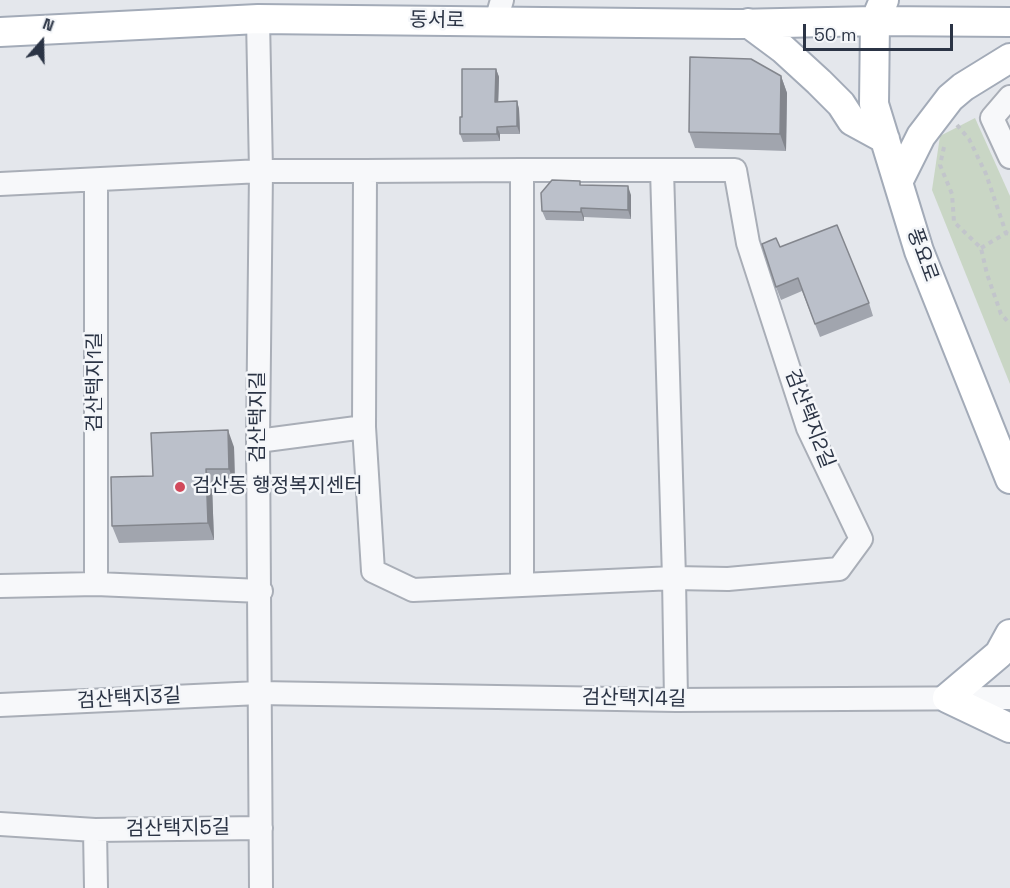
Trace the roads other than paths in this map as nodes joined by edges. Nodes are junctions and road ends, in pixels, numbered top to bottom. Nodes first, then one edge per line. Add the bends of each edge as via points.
1 (775, 0) edge
2 (958, 0) edge
3 (874, 7) edge
4 (499, 11) edge
5 (258, 19) junction
6 (977, 22) junction
7 (1010, 22) edge
8 (741, 24) junction
9 (0, 32) edge
10 (1010, 58) edge
11 (1010, 97) edge
12 (885, 140) junction
13 (1010, 157) edge
14 (522, 170) junction
15 (662, 170) junction
16 (261, 171) junction
17 (365, 171) junction
18 (96, 180) junction
19 (898, 182) junction
20 (0, 184) edge
21 (364, 427) junction
22 (258, 441) junction
23 (1010, 479) edge
24 (674, 578) junction
25 (96, 584) junction
26 (522, 585) junction
27 (0, 586) edge
28 (261, 591) junction
29 (1010, 634) edge
30 (259, 693) junction
31 (947, 698) junction
32 (1010, 698) edge
33 (676, 700) junction
34 (0, 705) edge
35 (1010, 728) edge
36 (0, 825) edge
37 (261, 828) junction
38 (95, 830) junction
39 (96, 888) edge
40 (261, 888) edge

1 - 8 main road
2 - 6 main road
3 - 6 main road, 동서로
3 - 8 main road, 동서로
3 - 12 main road, 풍요로 via 874,104
4 - 5 main road, 동서로
4 - 8 main road, 동서로
5 - 9 main road, 동서로
5 - 16 street, 검산택지길
6 - 7 main road, 동서로
8 - 12 main road via 783,49 841,104 852,121
10 - 19 main road via 950,98 921,136
11 - 13 street via 992,118
12 - 19 main road, 풍요로
14 - 15 street, 검산택지2길
14 - 17 street, 검산택지2길
14 - 26 street
15 - 24 street
15 - 24 street, 검산택지2길 via 735,170 748,243 808,428 861,539 839,569 728,579
16 - 17 street, 검산택지2길
16 - 18 street
16 - 22 street, 검산택지길
17 - 21 street, 검산택지2길
18 - 20 street
18 - 25 street, 검산택지1길
19 - 23 main road, 풍요로 via 919,251
21 - 22 street
21 - 26 street, 검산택지2길 via 373,571 413,590
22 - 28 street, 검산택지길
24 - 26 street, 검산택지2길
24 - 33 street
25 - 27 street
25 - 28 street
28 - 30 street, 검산택지길
29 - 31 main road via 999,654
30 - 33 street, 검산택지4길
30 - 34 street, 검산택지3길
30 - 37 street, 검산택지길
31 - 32 street, 검산택지4길
31 - 33 street, 검산택지4길
31 - 35 main road
36 - 38 street, 검산택지5길
37 - 38 street, 검산택지5길
37 - 40 street, 검산택지길
38 - 39 street

